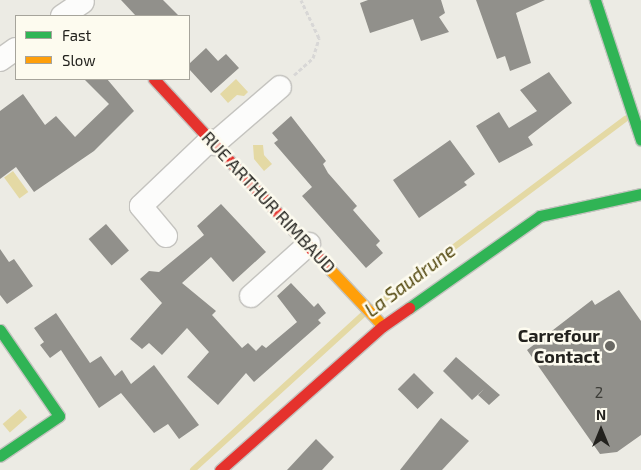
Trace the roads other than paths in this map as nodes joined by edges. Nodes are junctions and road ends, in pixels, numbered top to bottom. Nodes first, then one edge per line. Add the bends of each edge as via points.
1 (595, 0) edge
2 (87, 6) edge
3 (64, 15) edge
4 (15, 50) edge
5 (0, 60) edge
6 (155, 80) edge
7 (280, 87) road end
8 (640, 136) edge
9 (212, 142) junction
10 (641, 194) edge
11 (166, 236) dead end
12 (309, 244) junction
13 (251, 296) dead end
14 (383, 326) junction
15 (0, 330) edge
16 (0, 456) edge
17 (220, 470) edge

1 - 8 street via 628,91
2 - 3 street
4 - 5 street
6 - 9 street, RUE ARTHUR RIMBAUD
7 - 9 street
9 - 11 street via 141,206
9 - 12 street, RUE ARTHUR RIMBAUD
10 - 14 street via 540,216
12 - 13 street
12 - 14 street, RUE ARTHUR RIMBAUD
14 - 17 street
15 - 16 street via 59,416

